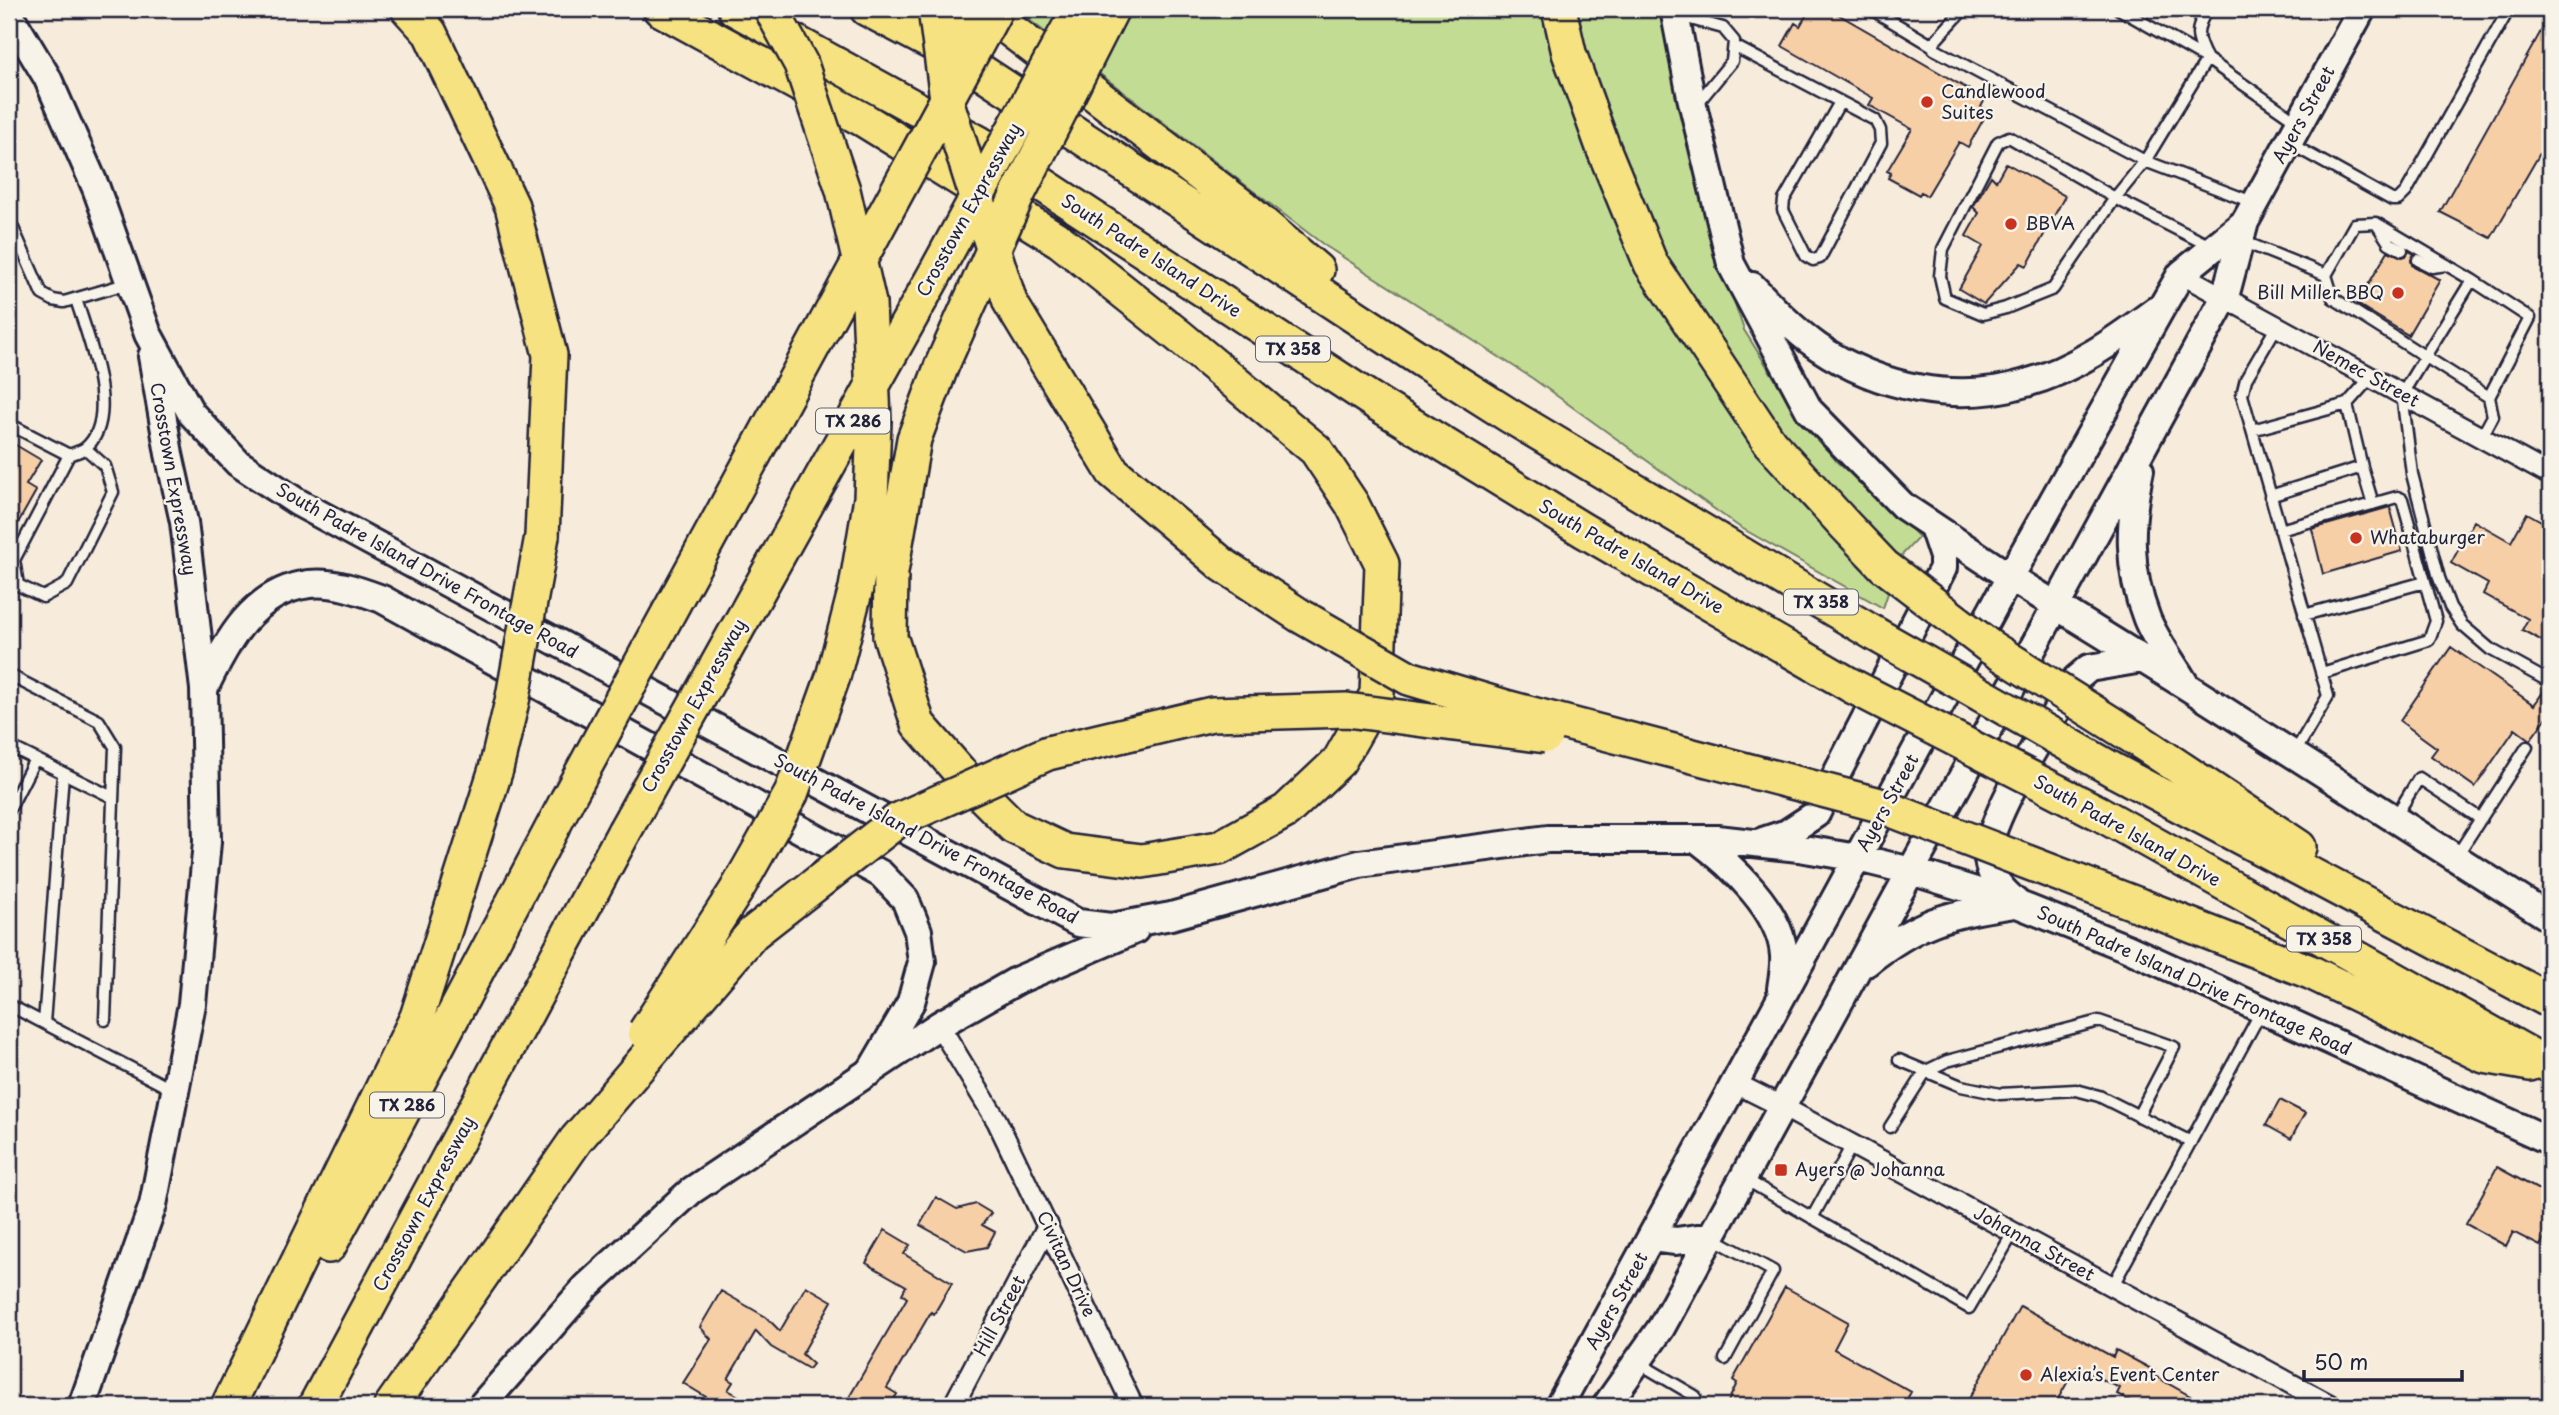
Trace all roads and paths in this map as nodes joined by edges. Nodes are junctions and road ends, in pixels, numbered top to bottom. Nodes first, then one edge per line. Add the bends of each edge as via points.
1 (408, 9) edge
2 (660, 9) edge
3 (735, 9) edge
4 (771, 9) edge
5 (867, 9) edge
6 (934, 9) edge
7 (968, 9) edge
8 (983, 9) edge
9 (996, 9) edge
10 (1079, 9) edge
11 (1112, 9) edge
12 (1559, 9) edge
13 (1871, 9) edge
14 (1964, 9) edge
15 (2119, 9) edge
16 (2207, 9) edge
17 (2362, 9) edge
18 (2509, 9) edge
19 (1675, 12) edge
20 (9, 14) edge
21 (1734, 46) junction
22 (1933, 46) junction
23 (2207, 59) junction
24 (1840, 102) junction
25 (1693, 108) junction
26 (2294, 133) junction
27 (2146, 161) junction
28 (901, 184) junction
29 (2115, 198) junction
30 (9, 219) edge
31 (2247, 222) junction
32 (2376, 223) junction
33 (2213, 247) junction
34 (2402, 250) dead end
35 (2418, 260) dead end
36 (1731, 264) junction
37 (2448, 265) junction
38 (2182, 274) junction
39 (2326, 275) junction
40 (2472, 280) junction
41 (130, 283) junction
42 (2225, 298) junction
43 (76, 299) junction
44 (2163, 305) junction
45 (2277, 326) junction
46 (148, 334) junction
47 (2424, 356) junction
48 (1420, 359) junction
49 (2371, 377) junction
50 (2402, 394) junction
51 (2489, 397) junction
52 (2347, 404) junction
53 (9, 424) edge
54 (2252, 430) junction
55 (2482, 438) junction
56 (2148, 439) junction
57 (85, 448) junction
58 (69, 455) junction
59 (2362, 467) junction
60 (2550, 475) edge
61 (2270, 495) junction
62 (2373, 503) junction
63 (1933, 527) junction
64 (2280, 530) junction
65 (2010, 577) junction
66 (2425, 582) junction
67 (2057, 605) junction
68 (2304, 615) junction
69 (2142, 659) junction
70 (2322, 673) junction
71 (9, 674) edge
72 (2550, 682) edge
73 (2186, 685) junction
74 (204, 689) junction
75 (9, 746) edge
76 (2528, 747) dead end
77 (2293, 754) junction
78 (35, 759) junction
79 (1720, 764) junction
80 (63, 774) junction
81 (112, 797) junction
82 (10, 804) edge
83 (2394, 819) junction
84 (2480, 819) junction
85 (1697, 839) junction
86 (1755, 843) junction
87 (1858, 858) junction
88 (2456, 858) junction
89 (1911, 871) junction
90 (2017, 904) junction
91 (1171, 916) junction
92 (2550, 918) edge
93 (2459, 952) junction
94 (1857, 970) junction
95 (1780, 1001) junction
96 (2550, 1001) edge
97 (9, 1005) edge
98 (2263, 1010) junction
99 (106, 1020) dead end
100 (44, 1023) junction
101 (939, 1025) junction
102 (1899, 1060) dead end
103 (2550, 1067) edge
104 (1926, 1071) junction
105 (870, 1072) junction
106 (1735, 1083) junction
107 (175, 1091) junction
108 (1781, 1106) junction
109 (2138, 1116) junction
110 (1890, 1127) dead end
111 (576, 1140) junction
112 (2550, 1141) edge
113 (2191, 1142) junction
114 (1852, 1144) junction
115 (1742, 1178) junction
116 (1812, 1218) junction
117 (1048, 1225) junction
118 (2013, 1233) junction
119 (1711, 1236) junction
120 (1651, 1238) junction
121 (2112, 1287) junction
122 (1725, 1359) dead end
123 (1637, 1362) junction
124 (82, 1406) edge
125 (228, 1406) edge
126 (241, 1406) edge
127 (315, 1406) edge
128 (391, 1406) edge
129 (481, 1406) edge
130 (953, 1406) edge
131 (1133, 1406) edge
132 (1559, 1406) edge
133 (1606, 1406) edge
134 (1690, 1406) edge
135 (2332, 1406) edge

1 - 125 highway, bridge via 430,33 512,206 550,355 542,536 496,769 417,1017
2 - 11 highway, bridge via 864,120 1060,241 1315,450 1352,504 1382,564 1377,694 1339,761 1286,811 1220,848 1142,861 1065,851 1014,827 918,724 890,636 891,572 914,439 942,365 1018,194
3 - 103 highway, South Padre Island Drive / TX 358, bridge via 979,143 1378,404 1583,530 1852,686 2098,813
4 - 111 highway, bridge via 801,64 843,190 869,303 874,421 871,498 856,588 832,677 790,794 736,891
5 - 48 highway, TX 358 via 962,58
6 - 79 highway, bridge via 948,106 1010,302 1113,472 1223,565 1299,615 1409,677
7 - 28 highway, bridge
8 - 48 highway via 1243,207
9 - 28 highway, TX 286, bridge
10 - 127 highway, Crosstown Expressway / TX 286, bridge via 624,832
12 - 93 highway, bridge via 1569,53 1651,264 1770,443 1884,566 1990,648
13 - 22 lane
14 - 22 lane
15 - 23 lane
16 - 23 lane via 2197,28
17 - 26 main road, Ayers Street
18 - 26 lane via 2398,200
19 - 21 lane via 1723,29
19 - 25 main road
20 - 41 main road, South Padre Island Drive Frontage Road via 47,77 96,188
21 - 24 lane
21 - 25 lane via 1732,61
22 - 27 lane
23 - 26 lane
23 - 27 lane
24 - 24 lane via 1875,120 1881,143 1820,258 1813,260 1806,256 1783,211 1784,200
25 - 36 main road
26 - 31 main road, Ayers Street
27 - 29 lane
27 - 31 lane
28 - 126 highway, TX 286, bridge
29 - 29 lane via 2009,137 1998,142 1943,249 1940,276 1945,299 1983,314 2053,289
29 - 33 lane
30 - 43 lane via 42,294 64,302
31 - 33 main road, Ayers Street
31 - 39 lane
31 - 42 main road, Ayers Street
32 - 34 lane via 2389,243
32 - 37 lane
32 - 39 lane via 2355,224
33 - 38 main road, Ayers Street
35 - 37 lane via 2432,267
36 - 44 main road via 1818,347 1871,376 1927,391 1986,393 2028,383 2107,345
36 - 63 main road via 1809,410 1903,506
37 - 40 lane
38 - 42 street, Nemec Street
38 - 44 main road, Ayers Street
39 - 47 lane via 2333,298
40 - 47 lane
40 - 51 lane via 2530,318
41 - 43 lane
41 - 46 main road, South Padre Island Drive Frontage Road
42 - 45 street, Nemec Street
42 - 56 main road, Ayers Street
43 - 57 lane via 102,393 103,413
44 - 65 main road, Ayers Street
45 - 49 street, Nemec Street
45 - 54 lane via 2246,379 2242,395
46 - 74 main road, Crosstown Expressway via 184,522
46 - 91 main road, South Padre Island Drive Frontage Road via 191,413 238,463 297,502 1078,923 1111,927
47 - 50 lane
47 - 51 lane
48 - 93 highway, TX 358, bridge via 1875,634 2115,771
49 - 50 street, Nemec Street
49 - 52 lane
50 - 55 street, Nemec Street
50 - 72 lane via 2412,474 2450,607 2462,625 2490,649
51 - 55 lane via 2493,415
52 - 54 lane
52 - 59 lane
53 - 58 lane
54 - 61 lane
55 - 60 street, Nemec Street
56 - 67 main road, Ayers Street
56 - 73 main road via 2132,508 2130,552 2147,620
57 - 58 lane
57 - 58 lane via 105,466 113,492 67,584 43,597 18,585 14,560
59 - 61 lane
59 - 62 lane
61 - 64 lane
62 - 64 lane
62 - 66 lane via 2402,499
63 - 65 main road
63 - 86 main road via 1943,568 1816,814 1787,833
64 - 68 lane
65 - 67 main road
65 - 87 main road, Ayers Street
66 - 68 lane
66 - 70 lane via 2436,621 2429,640
67 - 69 main road
67 - 89 main road, Ayers Street
68 - 70 lane
69 - 73 main road
69 - 90 main road via 2090,668 2076,678 1996,819 1988,858 1994,879
70 - 77 lane via 2328,696
71 - 81 lane via 99,721 115,747
73 - 77 main road
74 - 105 main road via 224,646 241,623 274,594 310,584 348,587 382,598 881,874 905,899 918,931 922,961 911,1002
74 - 107 main road, Crosstown Expressway via 207,842 192,1004
75 - 78 lane
76 - 84 lane
77 - 83 main road
78 - 80 lane
78 - 82 lane
79 - 103 highway, bridge via 1876,804 2311,972 2484,1056
79 - 111 highway, bridge via 1347,710 1212,714 1048,753 898,820 753,933
80 - 81 lane
80 - 100 lane
81 - 99 lane
83 - 84 lane via 2419,778
83 - 88 main road
84 - 88 lane
85 - 86 main road, South Padre Island Drive Frontage Road
85 - 91 main road, South Padre Island Drive Frontage Road via 1548,839 1359,864
85 - 95 main road via 1724,859 1764,905 1777,929 1785,955
86 - 87 main road, South Padre Island Drive Frontage Road
87 - 89 main road, South Padre Island Drive Frontage Road
87 - 95 main road, Ayers Street
88 - 92 main road
89 - 90 main road, South Padre Island Drive Frontage Road
89 - 94 main road, Ayers Street
90 - 94 main road via 1961,913 1921,926
90 - 98 main road, South Padre Island Drive Frontage Road
91 - 101 main road via 1018,980
93 - 96 highway, TX 358
94 - 108 main road, Ayers Street
95 - 106 main road, Ayers Street
97 - 100 lane
98 - 112 main road, South Padre Island Drive Frontage Road
98 - 113 lane
100 - 107 lane
101 - 105 main road
101 - 117 street, Civitan Drive via 997,1121
102 - 104 lane
104 - 109 lane via 1961,1086 2000,1094 2076,1090
104 - 109 lane via 1947,1061 2098,1021 2174,1047
104 - 110 lane
105 - 129 main road via 691,1191 586,1287
106 - 108 street, Johanna Street
106 - 120 main road, Ayers Street
107 - 124 main road, Crosstown Expressway via 153,1205
108 - 114 street, Johanna Street
108 - 115 main road, Ayers Street
109 - 113 lane
111 - 128 highway
113 - 121 lane
114 - 116 lane
114 - 118 street, Johanna Street
115 - 116 lane
115 - 119 main road, Ayers Street
116 - 118 lane via 1969,1308
117 - 130 street, Hill Street
117 - 131 street, Civitan Drive
118 - 121 street, Johanna Street
119 - 120 main road via 1676,1241
119 - 122 lane via 1773,1271
119 - 123 main road, Ayers Street
120 - 132 main road, Ayers Street
121 - 135 street, Johanna Street
123 - 133 main road, Ayers Street
123 - 134 lane via 1695,1396

